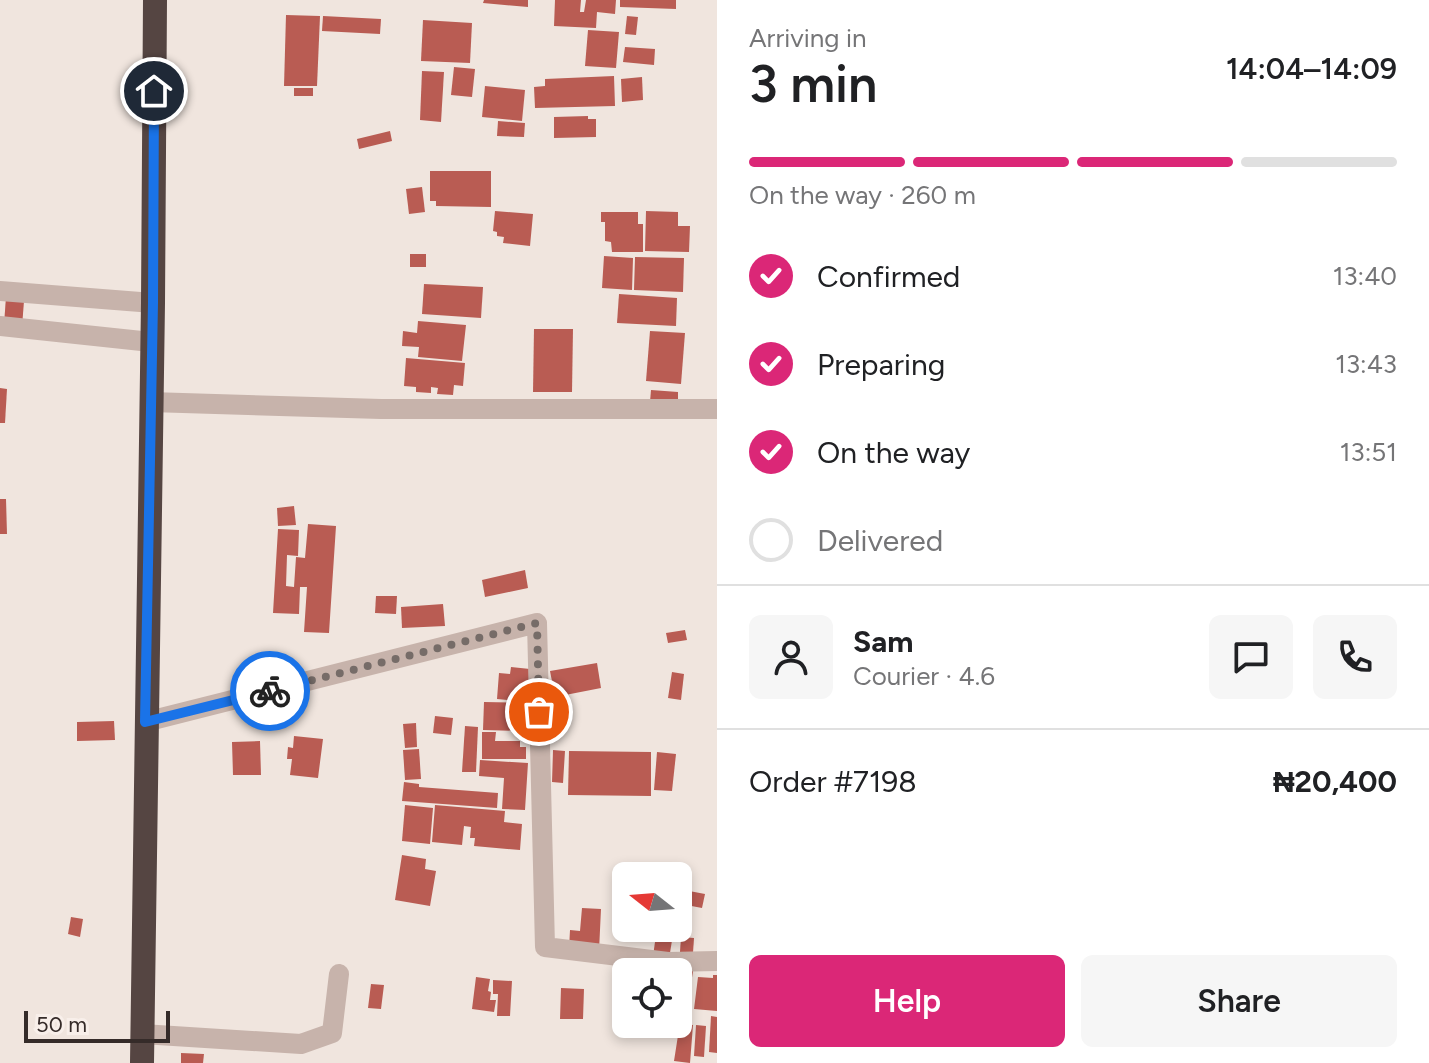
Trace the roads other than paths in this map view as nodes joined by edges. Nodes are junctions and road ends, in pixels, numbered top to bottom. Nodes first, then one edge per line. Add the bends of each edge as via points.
1 (155, 0) edge
2 (0, 291) edge
3 (153, 303) junction
4 (0, 326) edge
5 (151, 342) junction
6 (150, 402) junction
7 (717, 409) edge
8 (145, 722) junction
9 (717, 961) edge
10 (339, 974) dead end
11 (142, 1034) junction
12 (142, 1063) edge

1 - 3 highway
2 - 3 street
3 - 5 highway
4 - 5 street
5 - 6 highway
6 - 7 street via 397,410
6 - 8 highway
8 - 9 street via 537,623 545,947 668,962
8 - 11 highway
10 - 11 street via 332,1033 301,1044
11 - 12 highway

